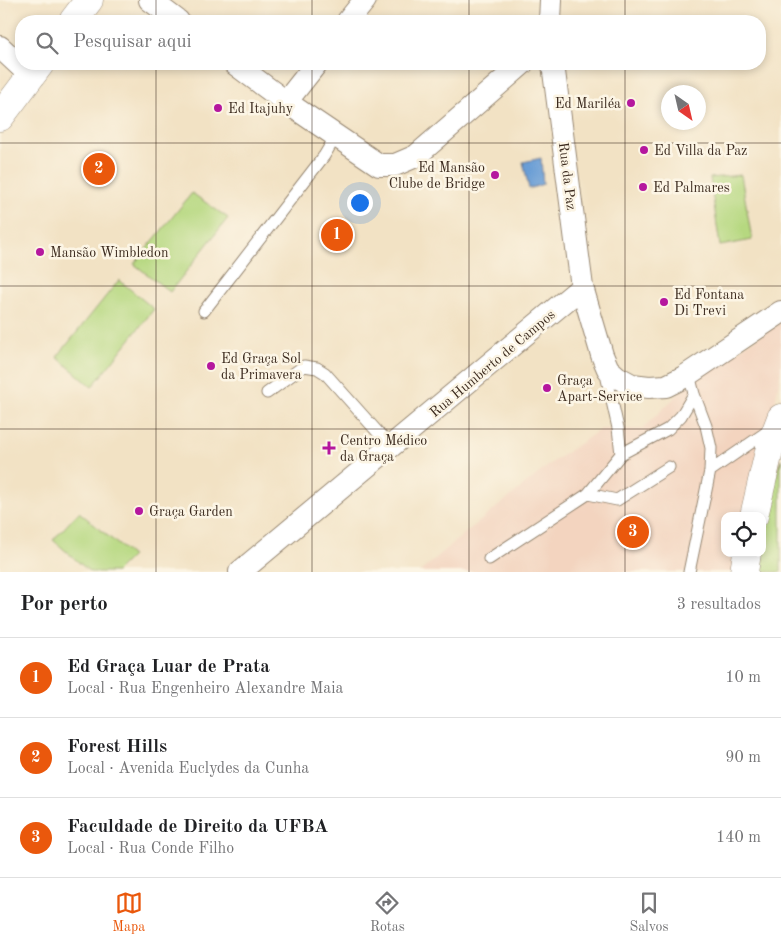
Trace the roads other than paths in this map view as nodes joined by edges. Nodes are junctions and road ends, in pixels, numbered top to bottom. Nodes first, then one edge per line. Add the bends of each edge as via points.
1 (89, 0) edge
2 (150, 0) edge
3 (364, 0) edge
4 (78, 15) edge
5 (170, 15) edge
6 (353, 15) edge
7 (0, 47) edge
8 (15, 57) edge
9 (36, 70) edge
10 (243, 70) edge
11 (311, 70) edge
12 (515, 70) edge
13 (554, 70) edge
14 (286, 102) junction
15 (0, 117) edge
16 (336, 136) junction
17 (582, 288) junction
18 (204, 310) dead end
19 (781, 312) edge
20 (602, 355) junction
21 (689, 386) junction
22 (267, 394) dead end
23 (780, 421) edge
24 (391, 447) junction
25 (621, 454) junction
26 (670, 467) dead end
27 (710, 471) junction
28 (588, 494) junction
29 (755, 512) edge
30 (746, 557) edge
31 (489, 559) dead end
32 (240, 572) edge
33 (689, 572) edge
34 (744, 572) edge

1 - 4 main road
2 - 5 street
3 - 6 street
7 - 8 street
9 - 15 main road
10 - 14 street
11 - 14 street
12 - 16 street via 416,156 395,165 379,164
13 - 17 street, Rua da Paz
14 - 16 street
16 - 18 lane via 324,156
17 - 20 street, Rua da Paz
17 - 24 street, Rua Humberto de Campos
19 - 21 street, Rua da Paz
20 - 21 street, Rua da Paz via 608,369 632,384 649,388
20 - 25 lane
21 - 25 lane via 681,416 668,429
21 - 27 lane via 706,426 711,448
22 - 24 lane via 304,366 317,368
23 - 27 lane
23 - 29 main road via 770,447
24 - 32 street, Rua Humberto de Campos
25 - 28 lane
26 - 28 lane via 617,500
27 - 33 lane
28 - 31 lane
30 - 34 main road

